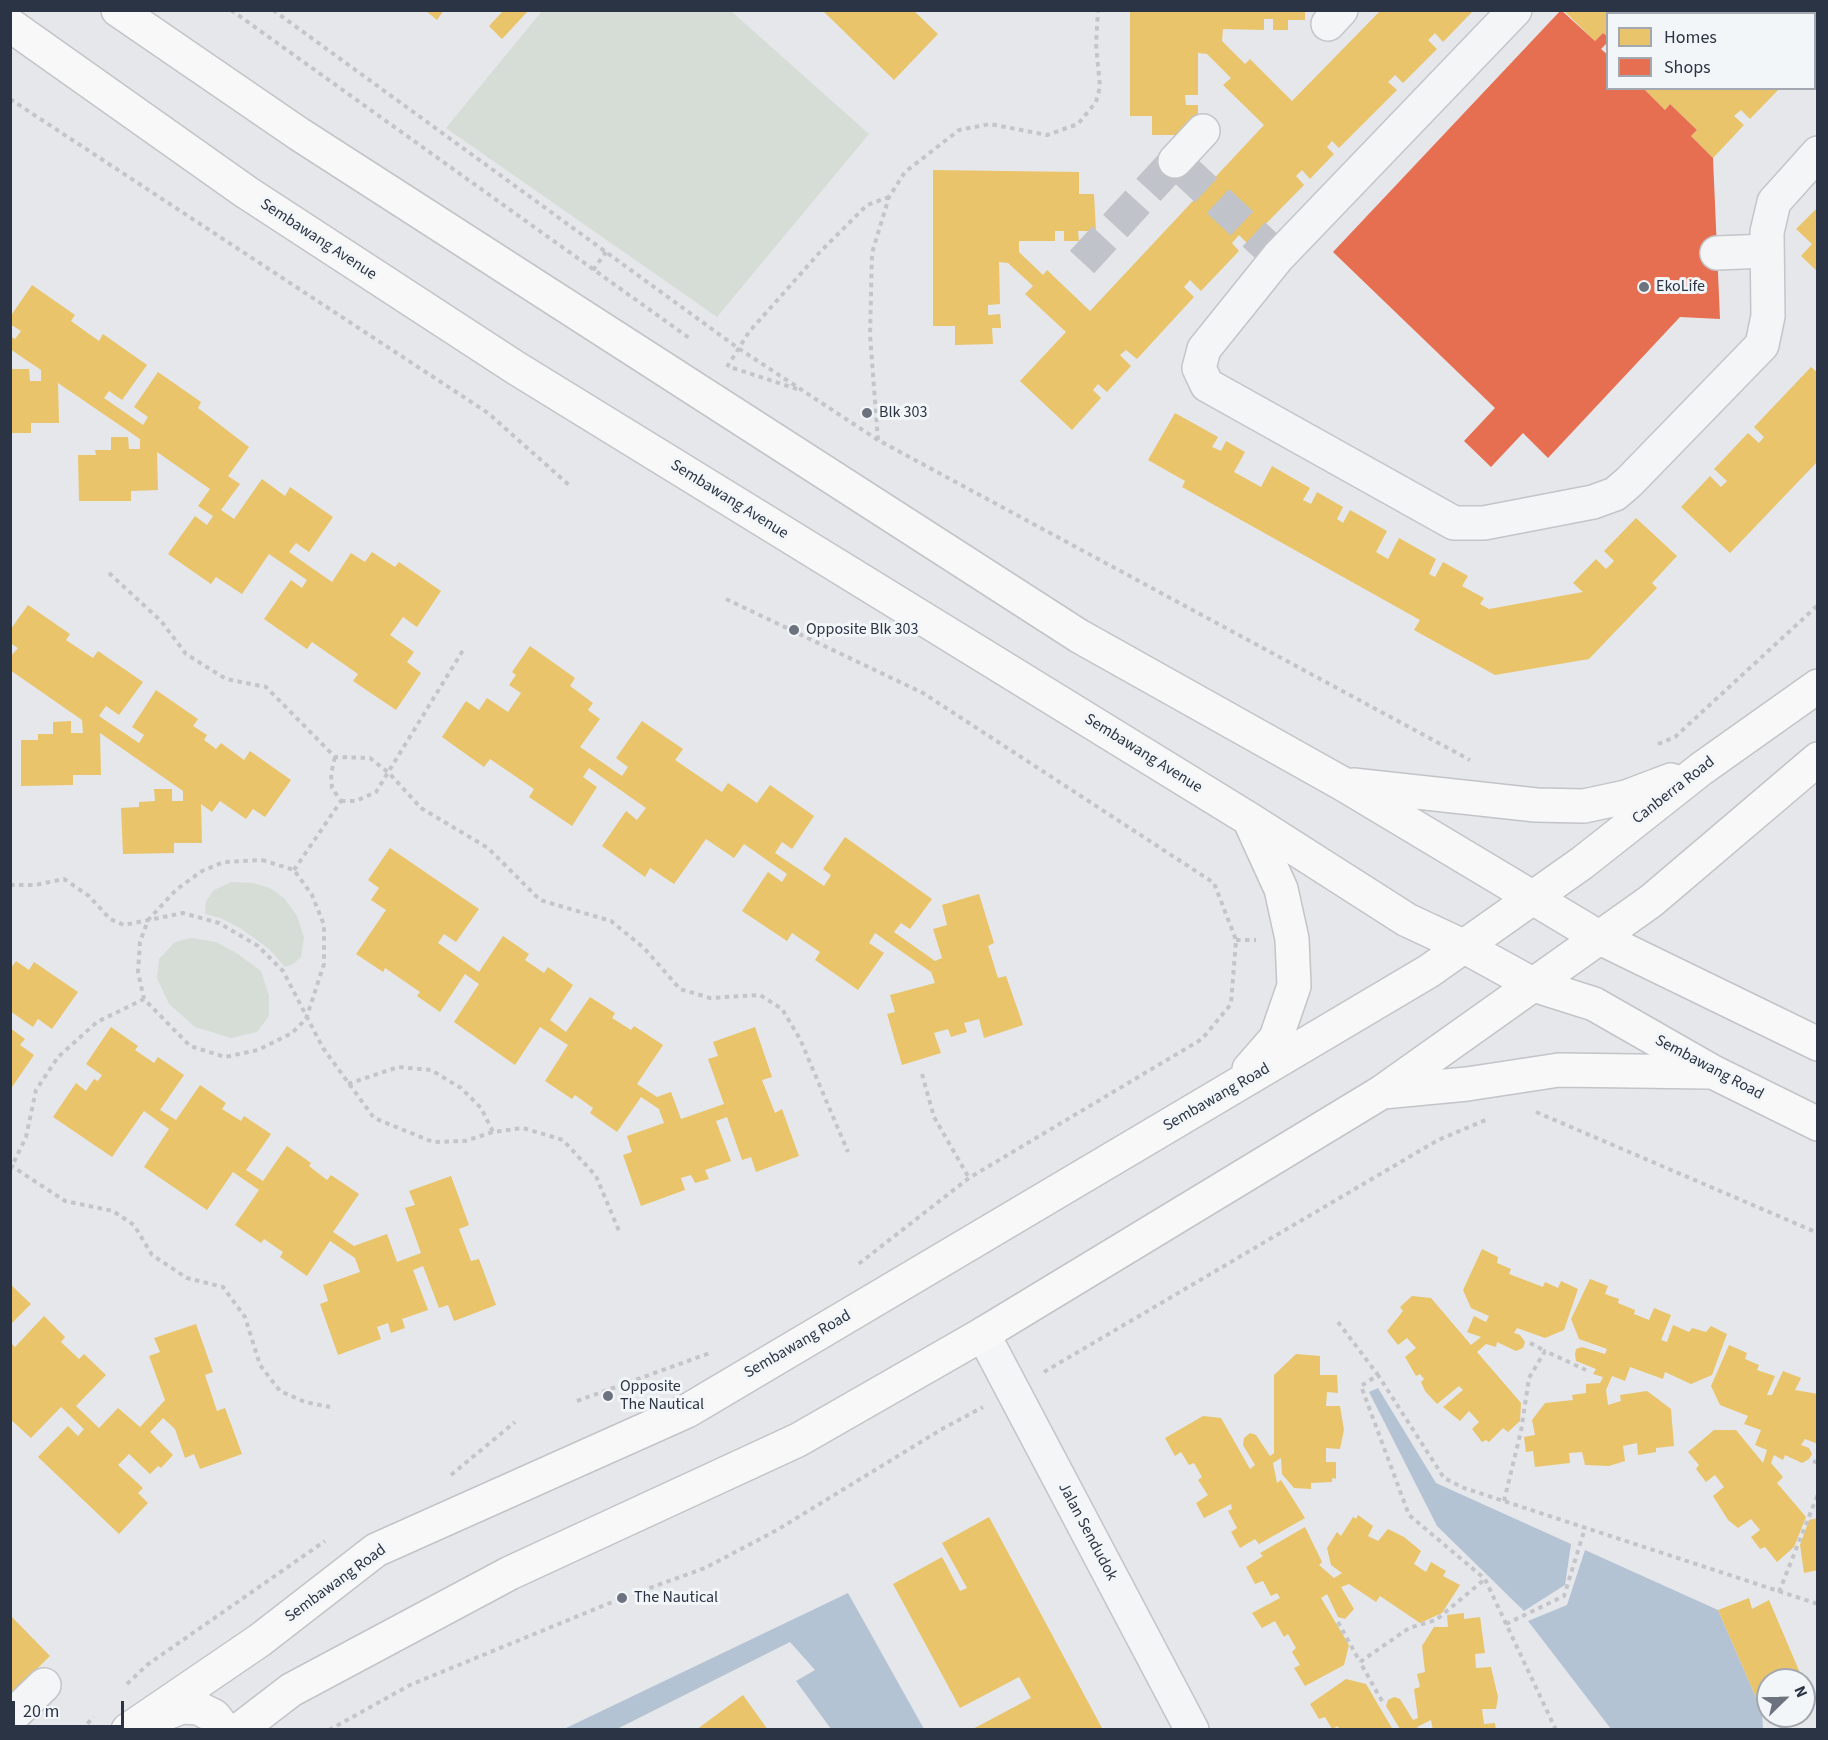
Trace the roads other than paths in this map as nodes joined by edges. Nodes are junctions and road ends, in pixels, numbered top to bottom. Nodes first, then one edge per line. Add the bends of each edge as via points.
1 (118, 10) edge
2 (1504, 14) edge
3 (10, 25) edge
4 (1203, 130) dead end
5 (1818, 153) edge
6 (1176, 161) dead end
7 (1767, 251) junction
8 (1717, 253) dead end
9 (1818, 686) edge
10 (1818, 759) edge
11 (1701, 769) junction
12 (1343, 783) junction
13 (1249, 819) junction
14 (1532, 897) junction
15 (1600, 938) junction
16 (1465, 947) junction
17 (1534, 985) junction
18 (1818, 1044) edge
19 (1713, 1072) junction
20 (1230, 1091) junction
21 (1382, 1092) junction
22 (1818, 1124) edge
23 (982, 1334) junction
24 (44, 1685) dead end
25 (10, 1718) edge
26 (129, 1728) edge
27 (225, 1730) edge
28 (239, 1730) edge
29 (1192, 1730) edge

1 - 12 main road via 299,134 1078,636
2 - 7 street via 1278,256 1204,349 1199,368 1207,385 1454,523 1484,523 1593,502 1615,494 1629,482 1762,345 1768,316
3 - 13 main road, Sembawang Avenue via 246,192 516,368
4 - 6 street
5 - 7 street via 1774,202
7 - 8 street
9 - 11 main road, Canberra Road
10 - 15 main road via 1651,901
11 - 12 main road via 1626,797 1584,807
11 - 14 main road, Canberra Road via 1582,863
12 - 14 main road
13 - 16 main road, Sembawang Avenue via 1407,920
13 - 20 main road via 1281,889 1292,939 1294,986 1276,1038
14 - 15 main road
14 - 16 main road, Sembawang Road
15 - 17 main road
15 - 18 main road
16 - 17 main road, Sembawang Road
16 - 20 main road, Sembawang Road
17 - 19 main road, Sembawang Road via 1594,1004
17 - 21 main road
19 - 21 main road via 1559,1070
19 - 22 main road, Sembawang Road
20 - 26 main road, Sembawang Road via 687,1411 376,1550 260,1640
21 - 23 main road
23 - 28 main road via 798,1440 510,1573 291,1690
23 - 29 street, Jalan Sendudok
24 - 25 street
26 - 27 main road via 182,1707 198,1708 214,1716

